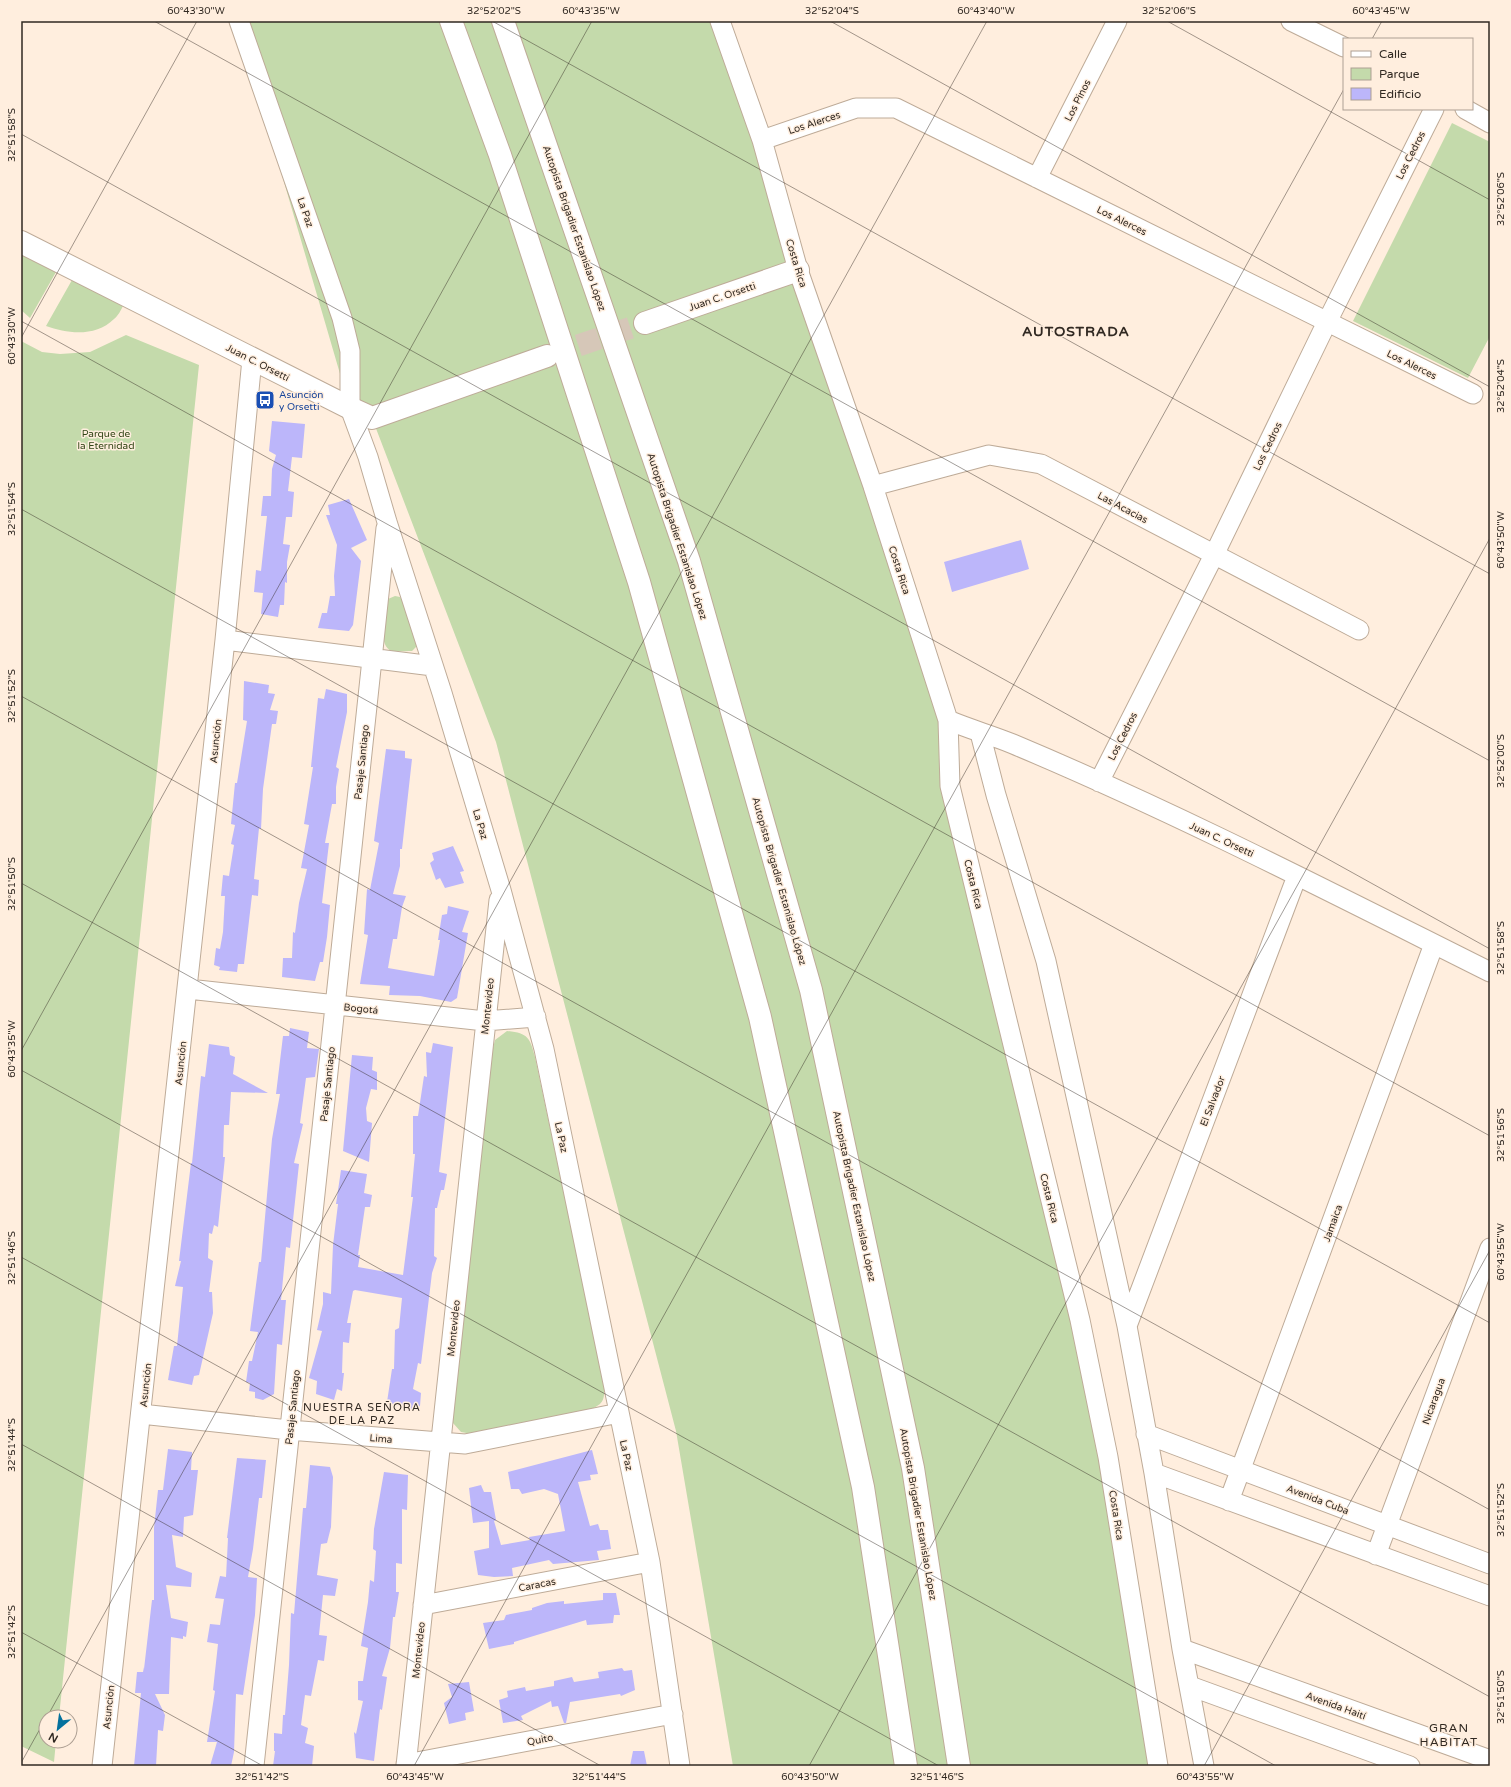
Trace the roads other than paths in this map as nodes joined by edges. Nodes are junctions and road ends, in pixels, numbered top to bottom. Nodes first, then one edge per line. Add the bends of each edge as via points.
1 (239, 21) edge
2 (451, 21) edge
3 (503, 21) edge
4 (720, 21) edge
5 (1117, 21) edge
6 (1291, 21) edge
7 (1343, 47) edge
8 (1433, 110) edge
9 (1467, 110) edge
10 (1490, 123) edge
11 (762, 140) junction
12 (1036, 178) junction
13 (21, 242) edge
14 (798, 270) junction
15 (1327, 322) junction
16 (645, 323) tunnel mouth
17 (548, 356) tunnel mouth
18 (252, 359) junction
19 (1472, 394) dead end
20 (350, 408) junction
21 (873, 486) junction
22 (387, 522) junction
23 (1214, 555) junction
24 (1359, 630) dead end
25 (225, 640) junction
26 (371, 658) junction
27 (433, 666) junction
28 (948, 720) junction
29 (980, 733) junction
30 (1098, 782) junction
31 (1297, 876) junction
32 (501, 890) junction
33 (1434, 944) junction
34 (1490, 972) edge
35 (188, 989) junction
36 (336, 1005) junction
37 (536, 1016) junction
38 (486, 1021) junction
39 (1490, 1248) edge
40 (1127, 1326) junction
41 (619, 1413) junction
42 (141, 1414) junction
43 (289, 1430) junction
44 (1146, 1434) junction
45 (441, 1443) junction
46 (1241, 1470) junction
47 (1154, 1473) junction
48 (1229, 1501) junction
49 (1388, 1525) junction
50 (1376, 1555) junction
51 (650, 1562) junction
52 (1490, 1564) edge
53 (1490, 1596) edge
54 (423, 1606) junction
55 (1182, 1649) junction
56 (1190, 1686) junction
57 (673, 1714) junction
58 (1490, 1760) edge
59 (406, 1765) edge
60 (102, 1766) edge
61 (254, 1766) edge
62 (680, 1766) edge
63 (906, 1766) edge
64 (959, 1766) edge
65 (1158, 1766) edge
66 (1204, 1766) edge
67 (1410, 1766) edge

1 - 20 street, La Paz via 342,318 350,351
2 - 63 main road via 500,155 639,582 760,1017 863,1487
3 - 64 main road, Autopista Brigadier Estanislao López via 689,561 811,990 913,1468
4 - 11 street, Costa Rica
5 - 12 street, Los Pinos
6 - 7 street
8 - 15 street, Los Cedros
9 - 10 street
11 - 12 street, Los Alerces via 856,108 896,108
11 - 14 street, Costa Rica
12 - 15 street, Los Alerces
13 - 18 main road, Juan C. Orsetti
14 - 16 main road, Juan C. Orsetti
14 - 21 street, Costa Rica
15 - 19 street, Los Alerces
15 - 23 street, Los Cedros
17 - 20 main road, Juan C. Orsetti via 372,418
18 - 20 main road, Juan C. Orsetti
18 - 25 street, Asunción
20 - 22 street, Pasaje Santiago
21 - 23 street, Las Acacias via 989,455 1041,464
21 - 28 street, Costa Rica
22 - 26 street, Pasaje Santiago
22 - 27 street, La Paz
23 - 24 street, Las Acacias
23 - 30 street, Los Cedros
25 - 26 street
25 - 35 street, Asunción
26 - 27 street
26 - 36 street, Pasaje Santiago
27 - 32 street, La Paz
28 - 29 street, Juan C. Orsetti
28 - 65 street, Costa Rica via 950,786 1080,1320 1108,1457
29 - 30 street, Juan C. Orsetti via 1011,743
29 - 40 street via 1046,960
30 - 31 street, Juan C. Orsetti
31 - 33 street, Juan C. Orsetti
31 - 40 street, El Salvador
32 - 37 street, La Paz
32 - 38 street, Montevideo
33 - 34 street, Juan C. Orsetti
33 - 46 street, Jamaica
35 - 36 street, Bogotá
35 - 42 street, Asunción
36 - 38 street, Bogotá
36 - 43 street, Pasaje Santiago
37 - 38 street, Bogotá
37 - 41 street, La Paz
38 - 45 street, Montevideo
39 - 49 street, Nicaragua
40 - 44 street
41 - 45 street, Lima via 465,1444
41 - 51 street, La Paz
42 - 43 street, Lima
42 - 60 street, Asunción
43 - 45 street, Lima
43 - 61 street, Pasaje Santiago
44 - 46 street, Avenida Cuba
44 - 47 street
45 - 54 street, Montevideo
46 - 48 street, Jamaica
46 - 49 street, Avenida Cuba
47 - 48 street
47 - 55 street
48 - 50 street
49 - 50 street, Nicaragua
49 - 52 street, Avenida Cuba
50 - 53 street
51 - 54 street, Caracas
51 - 57 street, La Paz
54 - 59 street, Montevideo
55 - 56 street
55 - 58 street, Avenida Haití
56 - 66 street
56 - 67 street
57 - 59 street, Quito
57 - 62 street, La Paz

